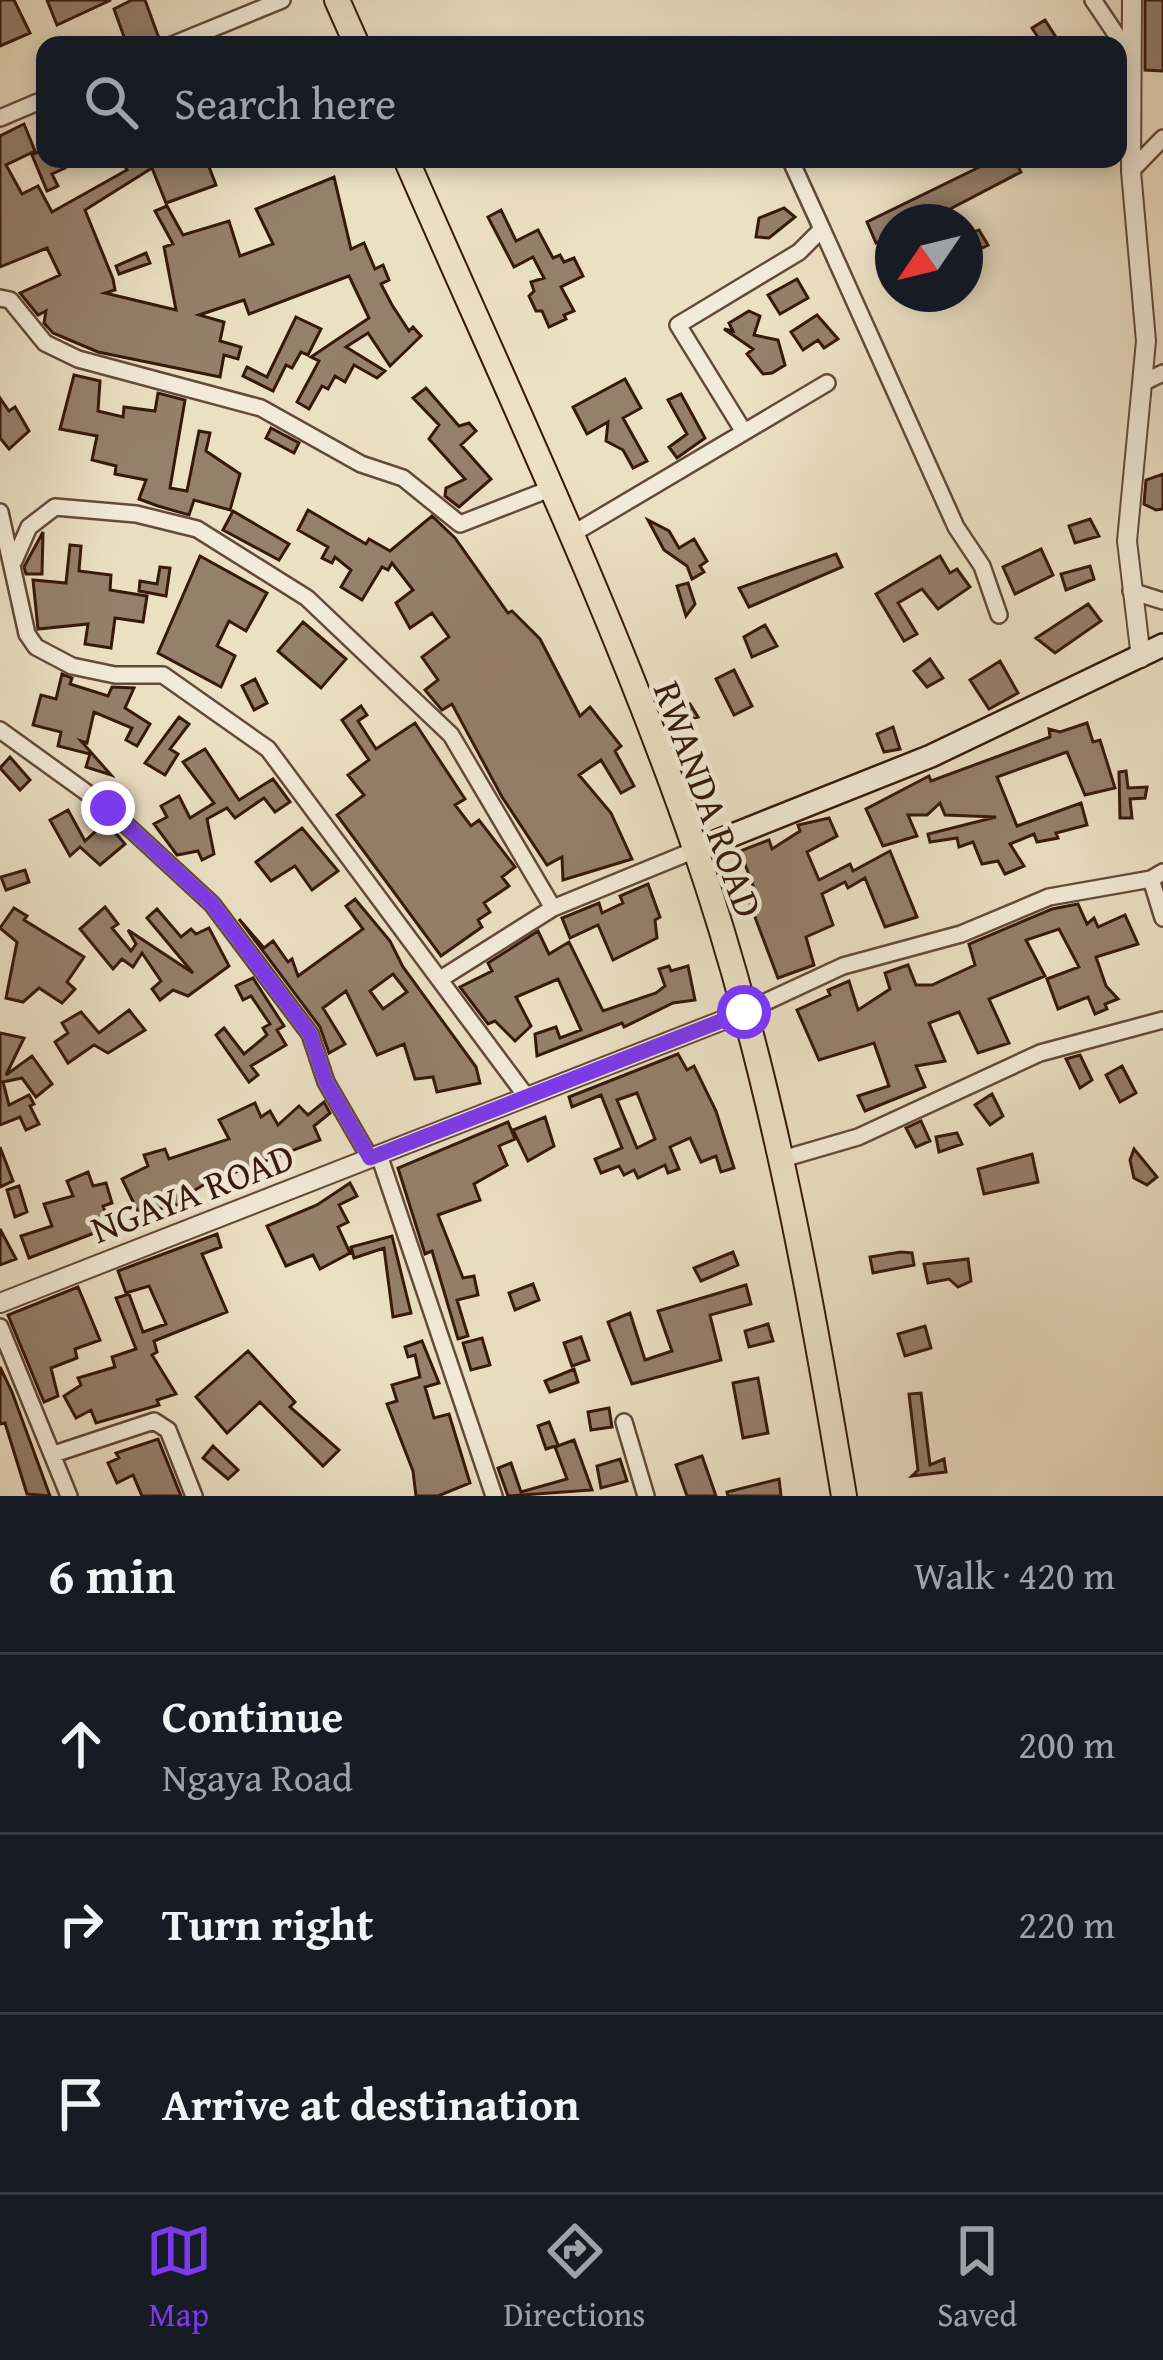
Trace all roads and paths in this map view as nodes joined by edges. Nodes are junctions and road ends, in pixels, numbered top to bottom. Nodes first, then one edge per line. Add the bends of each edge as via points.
1 (282, 0) edge
2 (337, 0) edge
3 (1093, 0) edge
4 (1132, 0) edge
5 (194, 36) edge
6 (353, 36) edge
7 (1117, 36) edge
8 (1128, 52) joint
9 (36, 103) edge
10 (0, 118) edge
11 (1163, 138) edge
12 (410, 168) edge
13 (794, 168) edge
14 (1131, 171) junction
15 (821, 229) junction
16 (0, 298) edge
17 (1163, 373) edge
18 (827, 383) dead end
19 (1142, 383) junction
20 (743, 433) junction
21 (550, 489) junction
22 (0, 512) edge
23 (569, 536) junction
24 (14, 561) junction
25 (1131, 591) junction
26 (1163, 601) edge
27 (999, 615) dead end
28 (1163, 645) edge
29 (1142, 658) junction
30 (0, 730) edge
31 (695, 850) junction
32 (1157, 876) edge
33 (553, 908) junction
34 (1163, 918) edge
35 (442, 978) junction
36 (744, 1012) junction
37 (1163, 1021) edge
38 (526, 1096) junction
39 (375, 1156) junction
40 (779, 1160) junction
41 (0, 1303) edge
42 (0, 1327) edge
43 (624, 1422) dead end
44 (53, 1454) junction
45 (68, 1496) edge
46 (194, 1496) edge
47 (494, 1496) edge
48 (646, 1496) edge
49 (844, 1496) edge

1 - 5 street
2 - 6 highway
3 - 7 street
4 - 8 street
8 - 14 street
9 - 10 street
11 - 14 street
12 - 21 highway, RWANDA ROAD
13 - 15 street
14 - 19 street via 1146,341
15 - 20 street via 799,252 678,325
15 - 27 street
16 - 21 street via 45,343 261,407 361,464 403,478 460,524
17 - 19 street
18 - 20 street
19 - 25 street via 1128,509
20 - 23 street
21 - 23 highway, RWANDA ROAD
22 - 24 street
23 - 31 highway, RWANDA ROAD
24 - 33 street via 34,520 55,507 176,524 245,555 307,598 451,735
24 - 35 street via 36,647 72,666 163,675 230,718 299,784
25 - 26 street
25 - 29 street
28 - 29 main road
29 - 31 main road
30 - 39 street via 108,808 212,904 310,1034 326,1082
31 - 33 street
31 - 36 highway, RWANDA ROAD
32 - 34 street
32 - 36 street via 1049,897 961,934 843,966
33 - 35 street
35 - 38 street
36 - 38 street, NGAYA ROAD
36 - 40 highway, RWANDA ROAD
37 - 40 street via 1040,1053 858,1137
38 - 39 street, NGAYA ROAD
39 - 41 street, NGAYA ROAD
39 - 47 street
40 - 49 highway, RWANDA ROAD
42 - 44 street
43 - 48 street
44 - 45 street
44 - 46 street via 154,1421 168,1430

